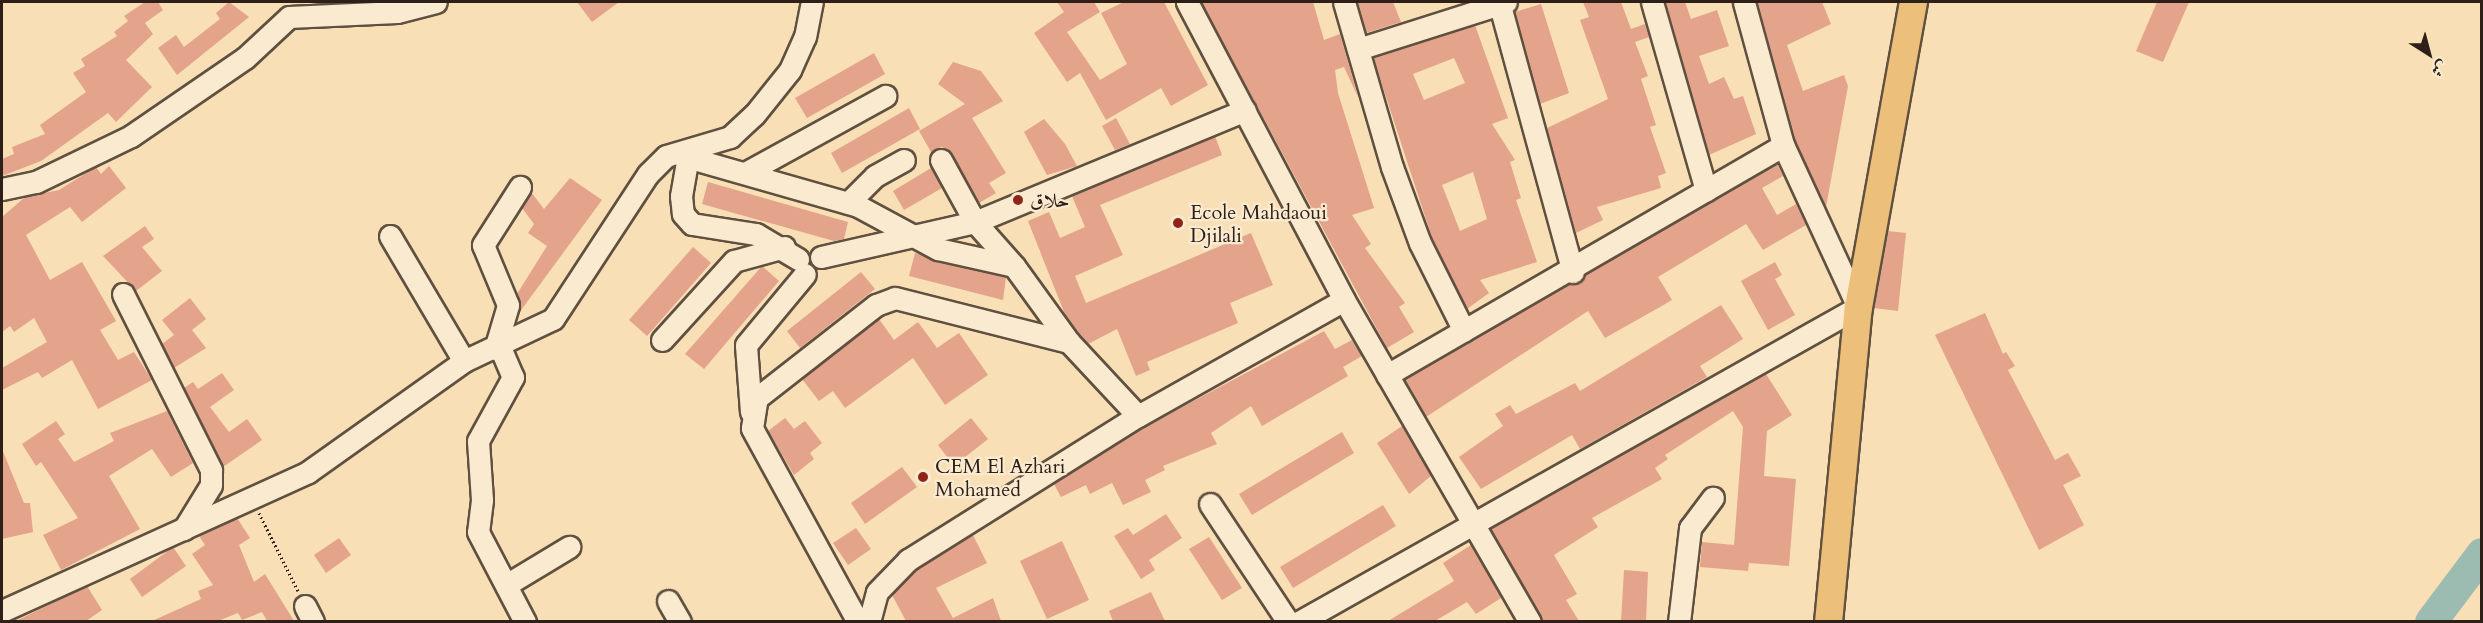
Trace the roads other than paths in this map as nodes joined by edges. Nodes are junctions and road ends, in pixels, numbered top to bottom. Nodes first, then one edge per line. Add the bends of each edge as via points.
1 (435, 2) edge
2 (812, 2) edge
3 (1187, 2) edge
4 (1344, 2) edge
5 (1501, 2) edge
6 (1652, 2) edge
7 (1744, 2) edge
8 (1907, 9) edge
9 (1358, 49) junction
10 (885, 96) dead end
11 (1245, 110) junction
12 (1783, 145) junction
13 (666, 156) junction
14 (688, 156) junction
15 (904, 160) dead end
16 (941, 160) dead end
17 (747, 172) junction
18 (520, 187) dead end
19 (2, 189) edge
20 (1706, 190) junction
21 (848, 203) junction
22 (975, 222) junction
23 (909, 234) junction
24 (390, 236) dead end
25 (796, 260) junction
26 (1014, 266) junction
27 (1573, 272) junction
28 (123, 294) dead end
29 (1344, 300) junction
30 (1858, 307) junction
31 (1464, 331) junction
32 (662, 340) dead end
33 (1069, 342) junction
34 (497, 348) junction
35 (464, 361) junction
36 (1387, 375) junction
37 (751, 412) junction
38 (1138, 416) junction
39 (1713, 498) dead end
40 (1210, 504) dead end
41 (1473, 523) junction
42 (183, 531) junction
43 (569, 547) dead end
44 (506, 585) junction
45 (668, 601) dead end
46 (2, 611) edge
47 (1521, 618) edge
48 (525, 621) edge
49 (680, 621) edge
50 (858, 621) edge
51 (868, 621) edge
52 (1288, 621) edge
53 (1299, 621) edge
54 (1679, 621) edge
55 (1828, 621) edge

1 - 19 street via 397,12 289,17 245,58 131,136 36,183
2 - 13 street via 805,37 790,70 754,115 717,144
3 - 11 street
4 - 9 street
5 - 9 street
5 - 27 street
6 - 20 street
7 - 12 street
8 - 30 main road
9 - 31 street via 1420,243
10 - 17 street
11 - 22 street
11 - 29 street
12 - 20 street
12 - 30 street
13 - 14 street
13 - 34 street via 625,204 553,319
14 - 17 street
14 - 25 street via 681,195 683,214 692,224 756,234
15 - 21 street via 874,176
16 - 22 street
17 - 21 street
18 - 34 street via 483,245 508,305
20 - 27 street
21 - 23 street
22 - 23 street
22 - 26 street
23 - 25 street via 821,257 817,273
23 - 26 street via 938,249
24 - 35 street
25 - 32 street via 734,261
25 - 37 street via 746,345
26 - 33 street
27 - 31 street
28 - 42 street via 211,470 205,499
29 - 36 street
29 - 38 street
30 - 41 street
30 - 55 main road
31 - 36 street
33 - 37 street via 895,298 876,305 769,385
33 - 38 street
34 - 35 street
34 - 44 street via 513,377 478,441 482,500 478,532
35 - 42 street via 308,472
36 - 41 street
37 - 50 street via 752,428
38 - 51 street via 908,560 877,592
39 - 54 street via 1690,528
40 - 52 street
41 - 47 street
41 - 53 street
42 - 46 street
43 - 44 street
44 - 48 street
45 - 49 street

